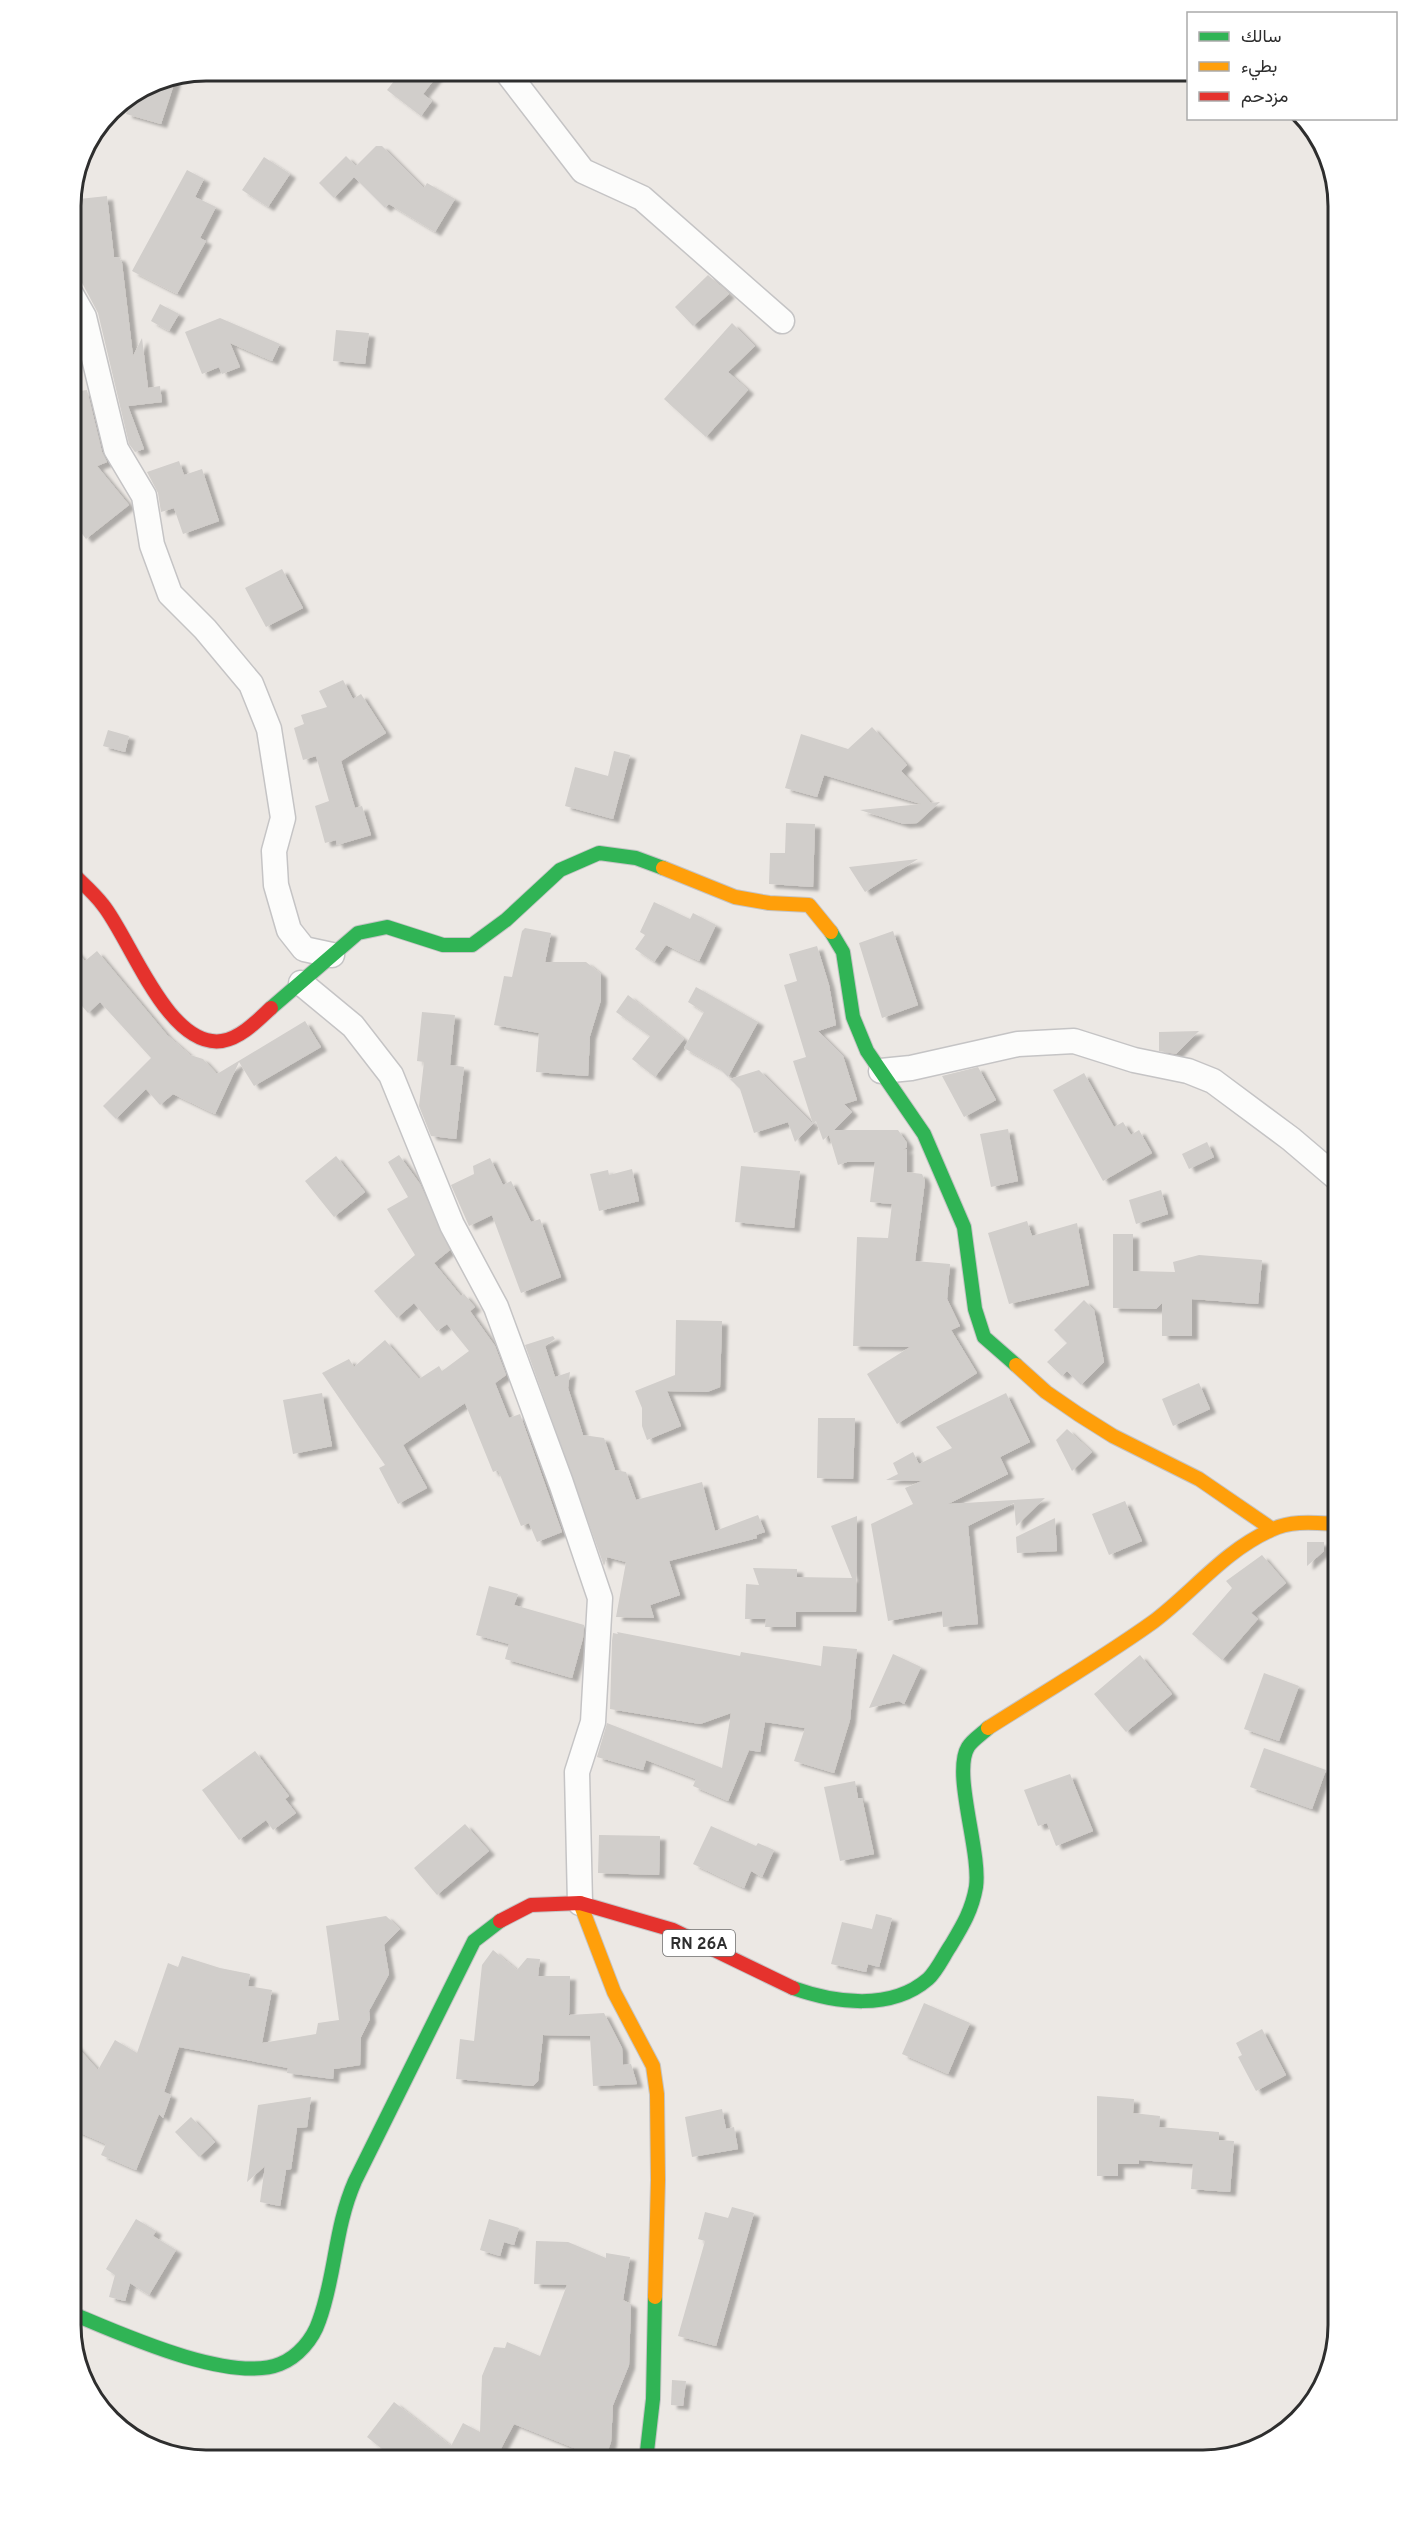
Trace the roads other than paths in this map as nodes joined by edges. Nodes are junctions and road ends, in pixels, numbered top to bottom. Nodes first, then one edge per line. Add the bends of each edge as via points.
1 (514, 81) edge
2 (81, 312) edge
3 (782, 321) dead end
4 (81, 882) edge
5 (332, 955) junction
6 (301, 983) junction
7 (881, 1071) junction
8 (1328, 1170) edge
9 (1328, 1524) edge
10 (1272, 1529) junction
11 (580, 1903) junction
12 (81, 2317) edge
13 (646, 2450) edge

1 - 3 street via 583,171 642,198
2 - 5 street via 116,449 144,496 152,545 170,594 206,629 251,684 269,729 283,818 274,850 276,885 289,930 304,949
4 - 6 street via 104,906 152,989 181,1023 202,1040 224,1041 247,1029
5 - 6 street
5 - 7 street via 358,933 387,927 443,945 472,945 506,920 560,870 599,853 636,858 735,897 809,905 843,952 853,1017 867,1051
6 - 11 street via 353,1026 391,1075 452,1225 496,1307 600,1598 593,1722 577,1772
7 - 8 street via 1018,1044 1074,1041 1213,1081
7 - 10 street via 924,1134 948,1185 963,1227 975,1309 984,1337 1046,1392 1078,1414 1199,1479
9 - 10 street, RN 26A via 1293,1523
10 - 11 street, RN 26A via 1240,1546 1184,1598 1150,1623 987,1729 968,1747 963,1762 964,1781 975,1846 976,1886 969,1916 929,1978 903,1994 872,2001 822,1998 785,1985 673,1930
11 - 12 street, RN 26A via 531,1905 494,1924 474,1941 355,2181 337,2230 322,2316 298,2352 280,2364 233,2368 163,2348
11 - 13 street via 614,1992 653,2066 657,2094 652,2399

